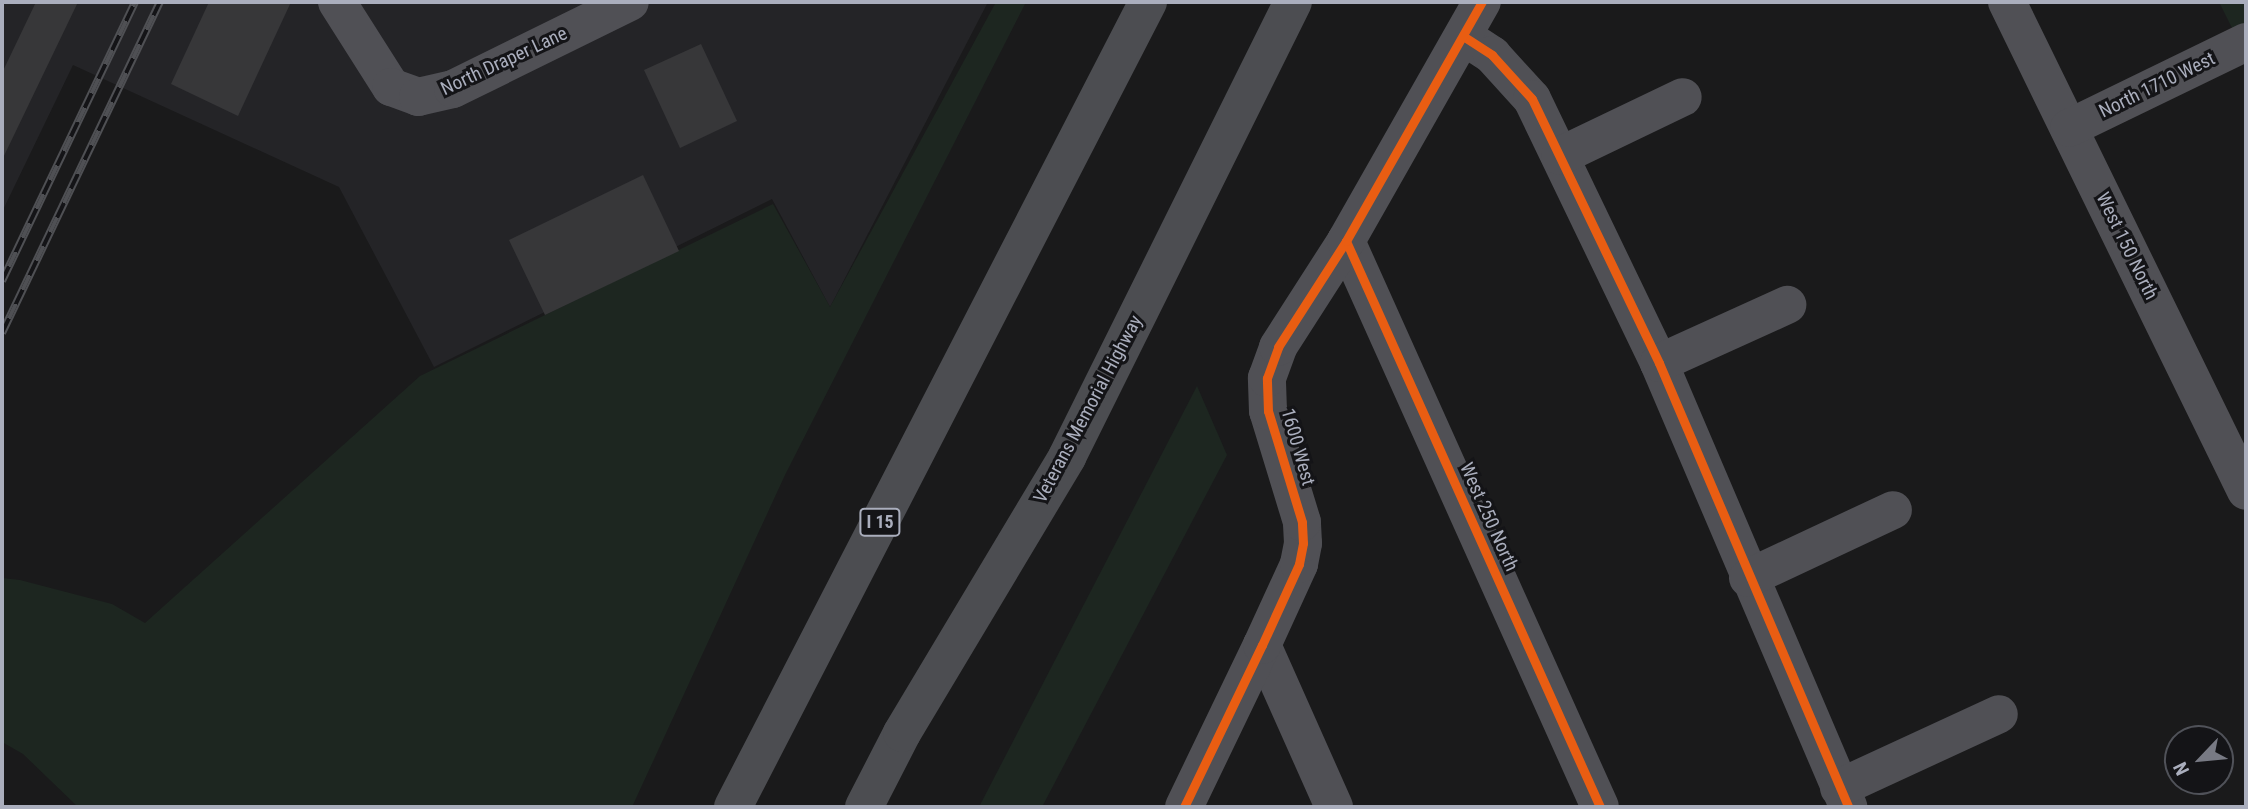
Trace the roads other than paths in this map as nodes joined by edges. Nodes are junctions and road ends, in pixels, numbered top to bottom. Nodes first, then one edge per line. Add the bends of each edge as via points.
1 (337, 2) edge
2 (630, 2) edge
3 (1148, 2) edge
4 (1293, 2) edge
5 (1482, 2) edge
6 (2007, 2) edge
7 (1463, 36) junction
8 (2246, 42) edge
9 (1683, 97) dead end
10 (2069, 128) junction
11 (1560, 156) junction
12 (1346, 241) junction
13 (1787, 305) dead end
14 (1659, 363) junction
15 (2246, 491) edge
16 (1894, 510) dead end
17 (1748, 578) junction
18 (1262, 645) junction
19 (1999, 714) dead end
20 (1843, 798) edge
21 (733, 807) edge
22 (864, 807) edge
23 (1184, 807) edge
24 (1334, 807) edge
25 (1600, 807) edge

1 - 2 street, North Draper Lane via 391,87 418,97 453,89
3 - 21 highway, I 15
4 - 22 highway, Veterans Memorial Highway via 1067,457 902,733
5 - 7 street, 1600 West
6 - 10 street, West 150 North
7 - 11 street via 1492,55 1532,99
7 - 12 street, 1600 West
8 - 10 street, North 1710 West
9 - 11 street
10 - 15 street, West 150 North
11 - 14 street
12 - 18 street, 1600 West via 1278,347 1267,379 1268,411 1302,522 1303,544
12 - 25 street, West 250 North
13 - 14 street
14 - 17 street
16 - 17 street
17 - 20 street
18 - 23 street, 1600 West
18 - 24 street
19 - 20 street

